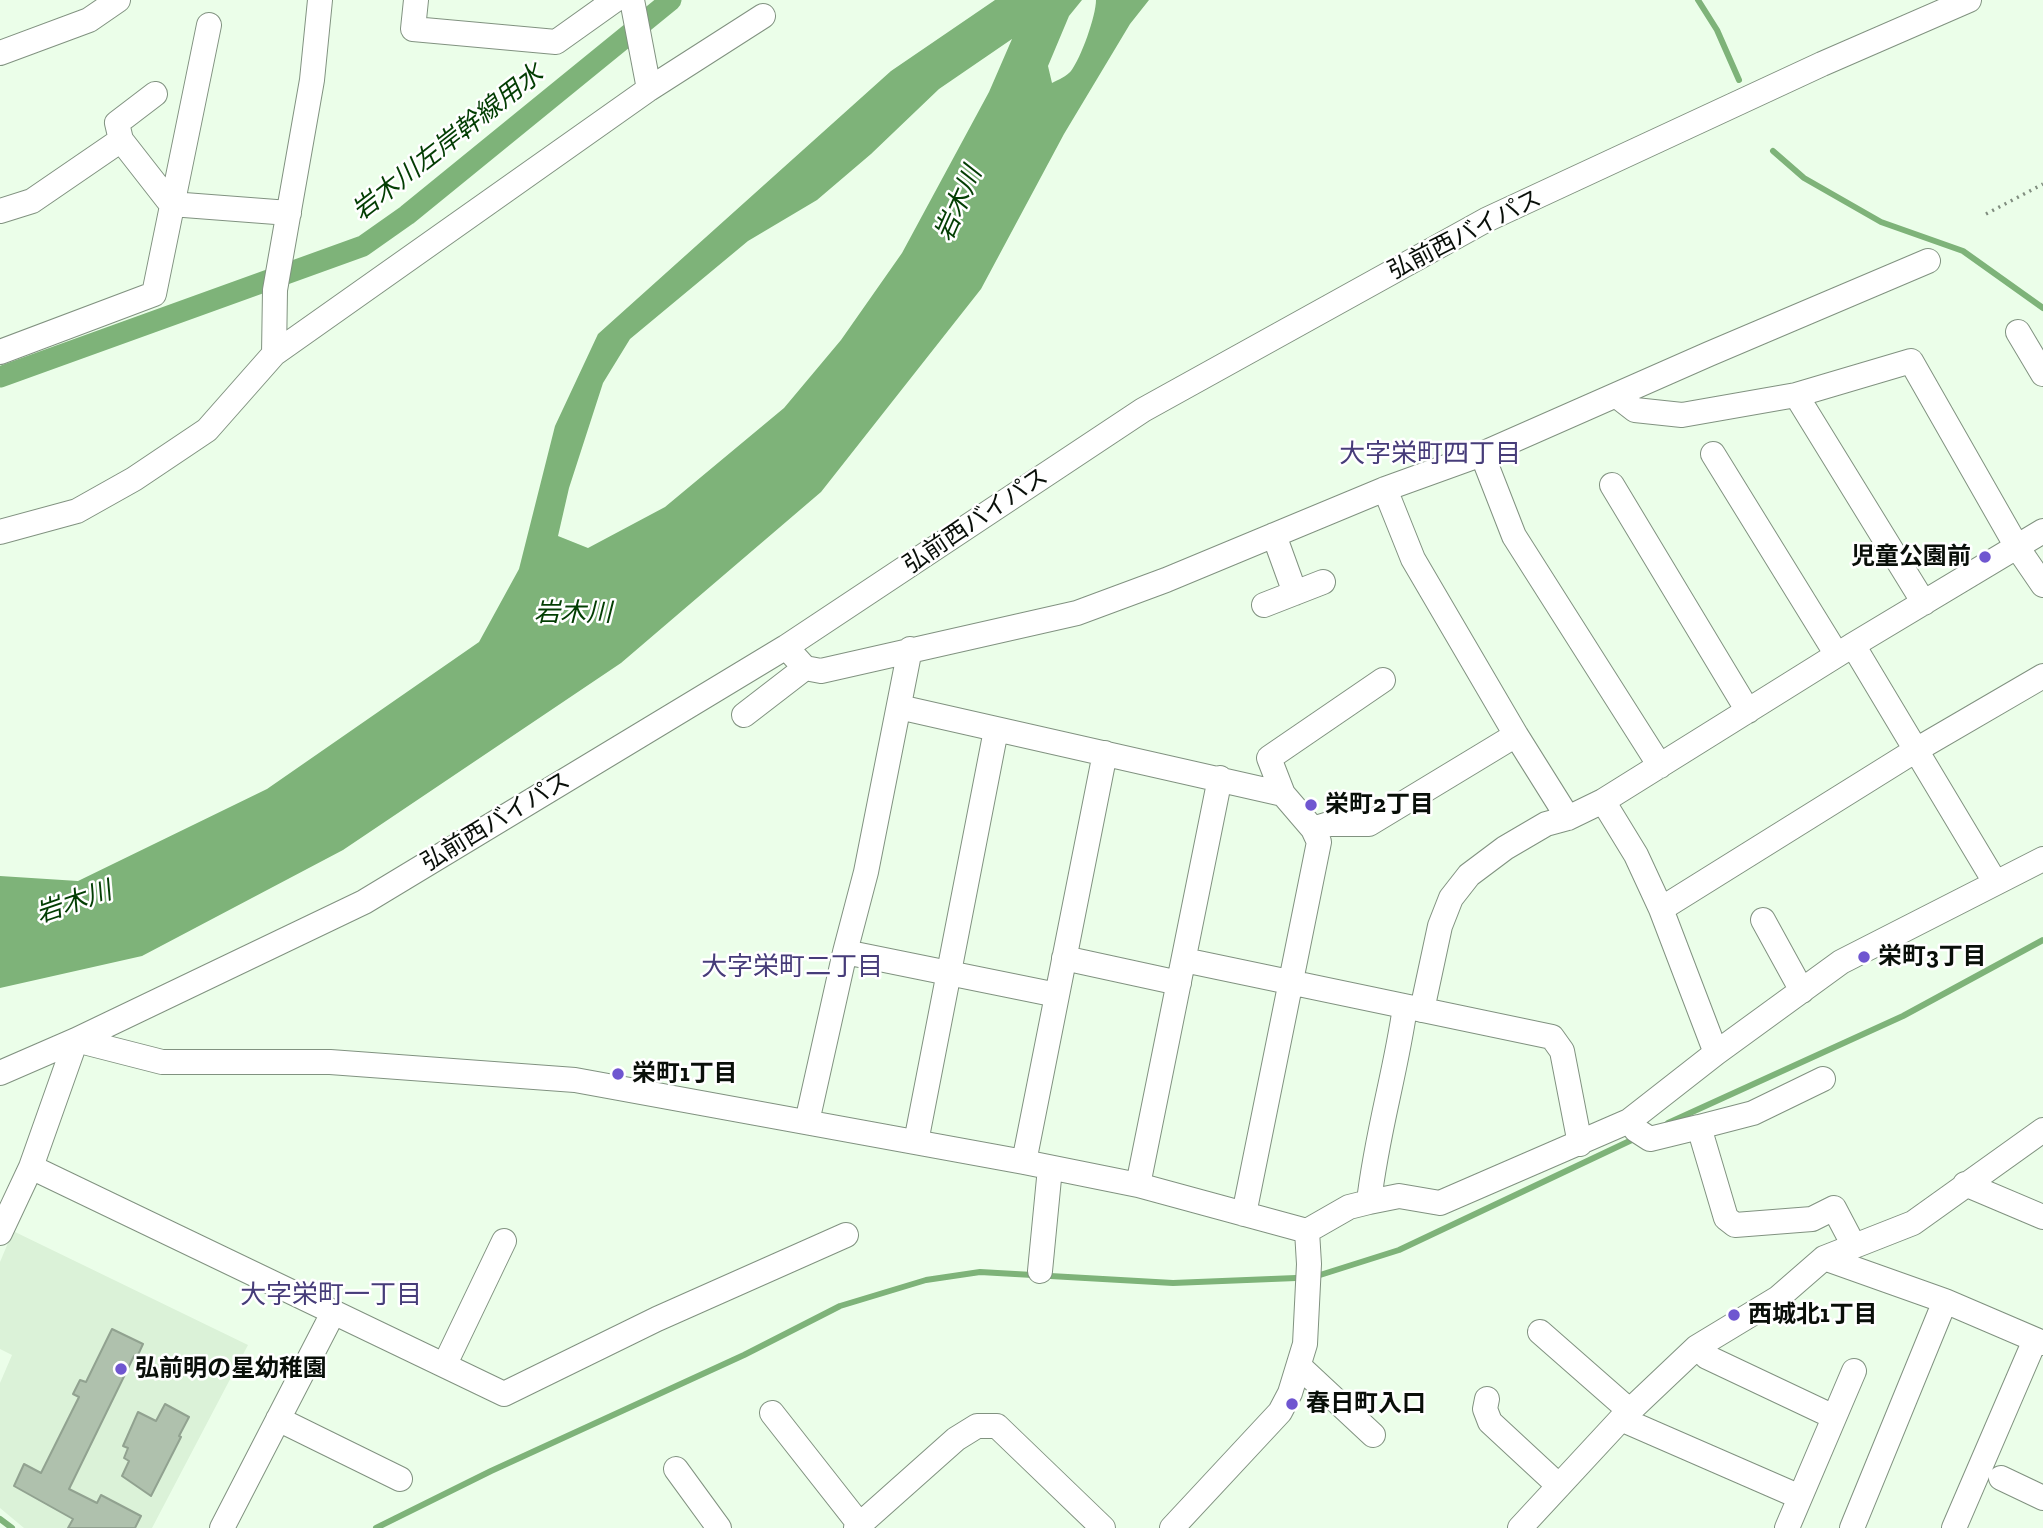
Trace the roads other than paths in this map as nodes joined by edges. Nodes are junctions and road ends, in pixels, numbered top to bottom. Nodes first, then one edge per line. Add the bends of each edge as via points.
1 (118, 0) edge
2 (320, 0) edge
3 (416, 0) edge
4 (1969, 0) edge
5 (634, 11) edge
6 (763, 16) dead end
7 (209, 25) dead end
8 (0, 53) edge
9 (649, 89) junction
10 (155, 94) dead end
11 (121, 140) junction
12 (171, 204) junction
13 (0, 211) edge
14 (289, 213) junction
15 (1928, 261) dead end
16 (2018, 332) dead end
17 (0, 352) edge
18 (274, 354) junction
19 (2043, 374) edge
20 (1796, 395) junction
21 (1617, 396) junction
22 (1482, 454) junction
23 (1713, 454) dead end
24 (1612, 485) dead end
25 (1385, 489) junction
26 (2043, 531) edge
27 (0, 532) edge
28 (1274, 535) junction
29 (2017, 547) junction
30 (1323, 582) dead end
31 (2043, 585) edge
32 (1295, 593) junction
33 (1924, 603) junction
34 (1264, 605) dead end
35 (786, 647) junction
36 (910, 649) junction
37 (1845, 650) junction
38 (805, 668) junction
39 (2043, 676) edge
40 (1383, 680) dead end
41 (898, 708) junction
42 (1748, 711) junction
43 (744, 715) dead end
44 (996, 730) junction
45 (1516, 735) junction
46 (1916, 750) junction
47 (1105, 753) junction
48 (1660, 766) junction
49 (1220, 778) junction
50 (1283, 794) junction
51 (1603, 801) junction
52 (1568, 818) junction
53 (1313, 829) junction
54 (2043, 859) edge
55 (1995, 882) junction
56 (1661, 909) junction
57 (1763, 920) dead end
58 (845, 952) junction
59 (1065, 958) junction
60 (1182, 971) junction
61 (948, 974) junction
62 (1290, 983) junction
63 (1802, 991) junction
64 (1057, 995) junction
65 (1414, 1008) junction
66 (76, 1040) junction
67 (1716, 1053) junction
68 (0, 1073) edge
69 (1823, 1079) dead end
70 (807, 1122) junction
71 (1699, 1127) junction
72 (1638, 1130) junction
73 (2043, 1130) edge
74 (916, 1142) junction
75 (1580, 1144) junction
76 (1024, 1162) junction
77 (31, 1167) junction
78 (1050, 1168) junction
79 (1965, 1184) junction
80 (1138, 1185) junction
81 (1369, 1202) junction
82 (1244, 1214) junction
83 (2043, 1217) edge
84 (1307, 1231) junction
85 (0, 1233) edge
86 (846, 1235) dead end
87 (503, 1241) dead end
88 (1854, 1246) junction
89 (1824, 1258) junction
90 (1040, 1271) dead end
91 (1945, 1301) junction
92 (332, 1313) junction
93 (1540, 1332) dead end
94 (2039, 1342) edge
95 (1697, 1347) junction
96 (445, 1364) junction
97 (1299, 1366) junction
98 (1854, 1371) dead end
99 (1487, 1399) dead end
100 (772, 1413) dead end
101 (1625, 1415) junction
102 (1834, 1417) junction
103 (278, 1419) junction
104 (1373, 1436) dead end
105 (676, 1469) dead end
106 (2001, 1478) dead end
107 (400, 1479) dead end
108 (1559, 1486) junction
109 (1800, 1497) junction
110 (2043, 1498) edge
111 (1188, 1523) edge
112 (858, 1526) edge
113 (222, 1528) edge
114 (719, 1528) edge
115 (1103, 1528) edge
116 (1520, 1528) edge
117 (1787, 1528) edge
118 (1852, 1528) edge
119 (1954, 1528) edge

1 - 8 street via 89,20
2 - 14 street via 312,80
3 - 5 street via 413,29 556,42
4 - 35 street, 弘前西バイパス via 1486,220 1143,410
5 - 9 street
6 - 9 street
7 - 12 street
9 - 18 street
10 - 11 street via 117,123
11 - 12 street
11 - 13 street via 32,201
12 - 14 street
12 - 17 street via 154,295
14 - 18 street via 277,279
15 - 21 street
16 - 19 street
18 - 27 street via 207,430 134,479 77,511
20 - 21 street via 1682,415 1635,410
20 - 29 street via 1911,361
20 - 33 street
21 - 22 street
22 - 25 street
22 - 48 street via 1514,536
23 - 37 street
24 - 42 street
25 - 28 street
25 - 45 street via 1413,559
26 - 29 street
28 - 32 street
28 - 36 street via 1077,613
29 - 31 street
29 - 33 street
30 - 32 street
32 - 34 street
33 - 37 street
35 - 38 street
35 - 66 street, 弘前西バイパス via 364,902
36 - 38 street via 821,671
36 - 41 street
37 - 42 street
37 - 46 street
38 - 43 street
39 - 46 street
40 - 50 street via 1269,758
41 - 44 street
41 - 58 street via 866,872
42 - 48 street
44 - 47 street
44 - 61 street
45 - 52 street
45 - 53 street via 1369,824 1329,824
46 - 55 street
46 - 56 street
47 - 49 street
47 - 59 street
48 - 51 street
49 - 50 street
49 - 60 street
50 - 53 street
51 - 52 street
51 - 56 street via 1636,855
52 - 65 street via 1546,824 1469,875 1451,898
53 - 62 street via 1319,842
54 - 55 street
55 - 63 street via 1841,962
56 - 67 street
57 - 63 street
58 - 61 street
58 - 70 street
59 - 60 street
59 - 64 street
60 - 62 street
60 - 80 street
61 - 64 street
61 - 74 street
62 - 65 street
62 - 82 street
63 - 67 street
64 - 76 street
65 - 75 street via 1552,1037 1562,1051
65 - 81 street via 1374,1155
66 - 68 street, 弘前西バイパス
66 - 70 street via 162,1062 330,1062 575,1080
66 - 77 street
67 - 72 street
69 - 71 street via 1753,1112
70 - 74 street
71 - 72 street
71 - 88 street via 1726,1218 1735,1225 1812,1219 1834,1208
72 - 75 street
73 - 79 street
74 - 76 street
75 - 81 street via 1440,1203 1399,1196
76 - 78 street
77 - 85 street
77 - 92 street
78 - 80 street
78 - 90 street
79 - 83 street
79 - 88 street via 1913,1223
80 - 82 street
81 - 84 street via 1349,1206
82 - 84 street
84 - 97 street via 1305,1344
86 - 96 street via 657,1319 504,1394
87 - 96 street
88 - 89 street
89 - 91 street
89 - 95 street via 1778,1298
91 - 94 street
91 - 118 street
92 - 96 street
92 - 103 street
93 - 101 street
94 - 119 street
95 - 101 street
95 - 102 street via 1707,1357
97 - 104 street
97 - 111 street via 1280,1412
98 - 102 street
99 - 108 street via 1490,1422
100 - 112 street
101 - 108 street
101 - 109 street
102 - 109 street
103 - 107 street
103 - 113 street
105 - 114 street
106 - 110 street
108 - 116 street
109 - 117 street
112 - 115 street via 956,1439 977,1426 997,1426

